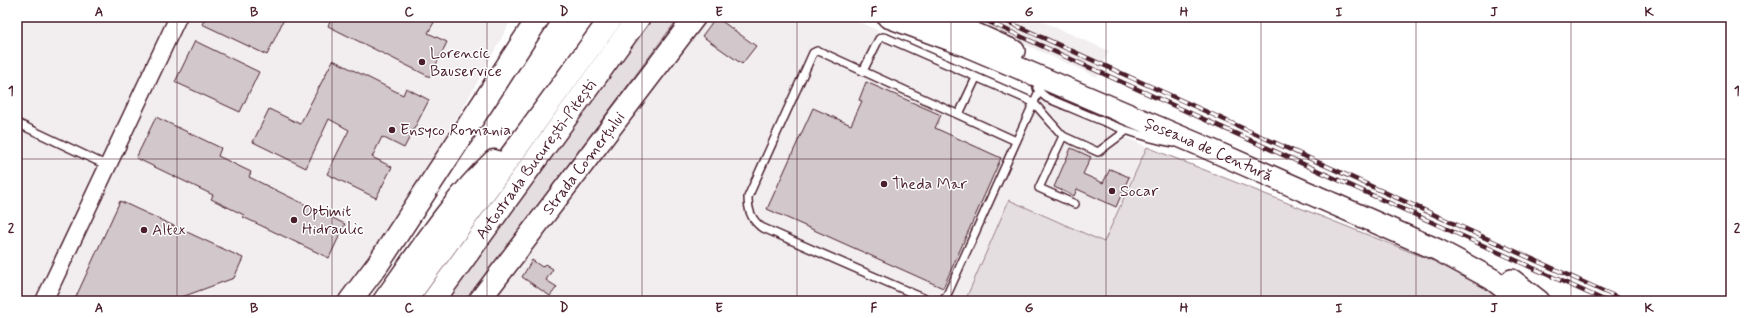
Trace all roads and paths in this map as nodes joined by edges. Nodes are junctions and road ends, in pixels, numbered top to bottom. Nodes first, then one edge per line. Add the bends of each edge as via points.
1 (178, 17) edge
2 (539, 17) edge
3 (612, 17) edge
4 (639, 17) edge
5 (888, 17) edge
6 (938, 17) edge
7 (695, 20) edge
8 (863, 71) junction
9 (976, 78) junction
10 (1035, 82) junction
11 (1033, 102) junction
12 (959, 114) junction
13 (537, 120) junction
14 (17, 123) edge
15 (1126, 131) junction
16 (1063, 136) junction
17 (1016, 141) junction
18 (1200, 145) junction
19 (108, 166) junction
20 (483, 194) junction
21 (1075, 204) dead end
22 (44, 301) edge
23 (350, 301) edge
24 (384, 301) edge
25 (394, 301) edge
26 (405, 301) edge
27 (433, 301) edge
28 (479, 301) edge
29 (930, 301) edge
30 (941, 301) edge
31 (1534, 301) edge

1 - 19 street
2 - 23 highway via 378,264
3 - 13 highway, Autostrada București-Pitești
4 - 27 highway, Autostrada București-Pitești
5 - 10 main road, Șoseaua de Centură via 967,46
6 - 31 main road, Șoseaua de Centură via 1443,240 1501,272
7 - 28 main road, Strada Comerțului
8 - 9 lane via 879,39 883,37
8 - 12 lane
8 - 29 lane via 821,52 813,53 748,197 750,214 761,227
9 - 11 lane
9 - 12 lane
10 - 11 lane
10 - 15 lane via 1047,98
10 - 18 main road, Șoseaua de Centură
11 - 16 lane
11 - 17 lane
12 - 17 lane
13 - 20 highway, Autostrada București-Pitești
13 - 24 highway via 465,191
14 - 19 lane
15 - 16 lane via 1098,152
15 - 18 lane via 1160,141
16 - 21 lane via 1039,188
17 - 30 lane via 947,295
18 - 31 main road, Șoseaua de Centură via 1455,258
19 - 22 street
20 - 25 highway via 443,235
20 - 26 highway, Autostrada București-Pitești

